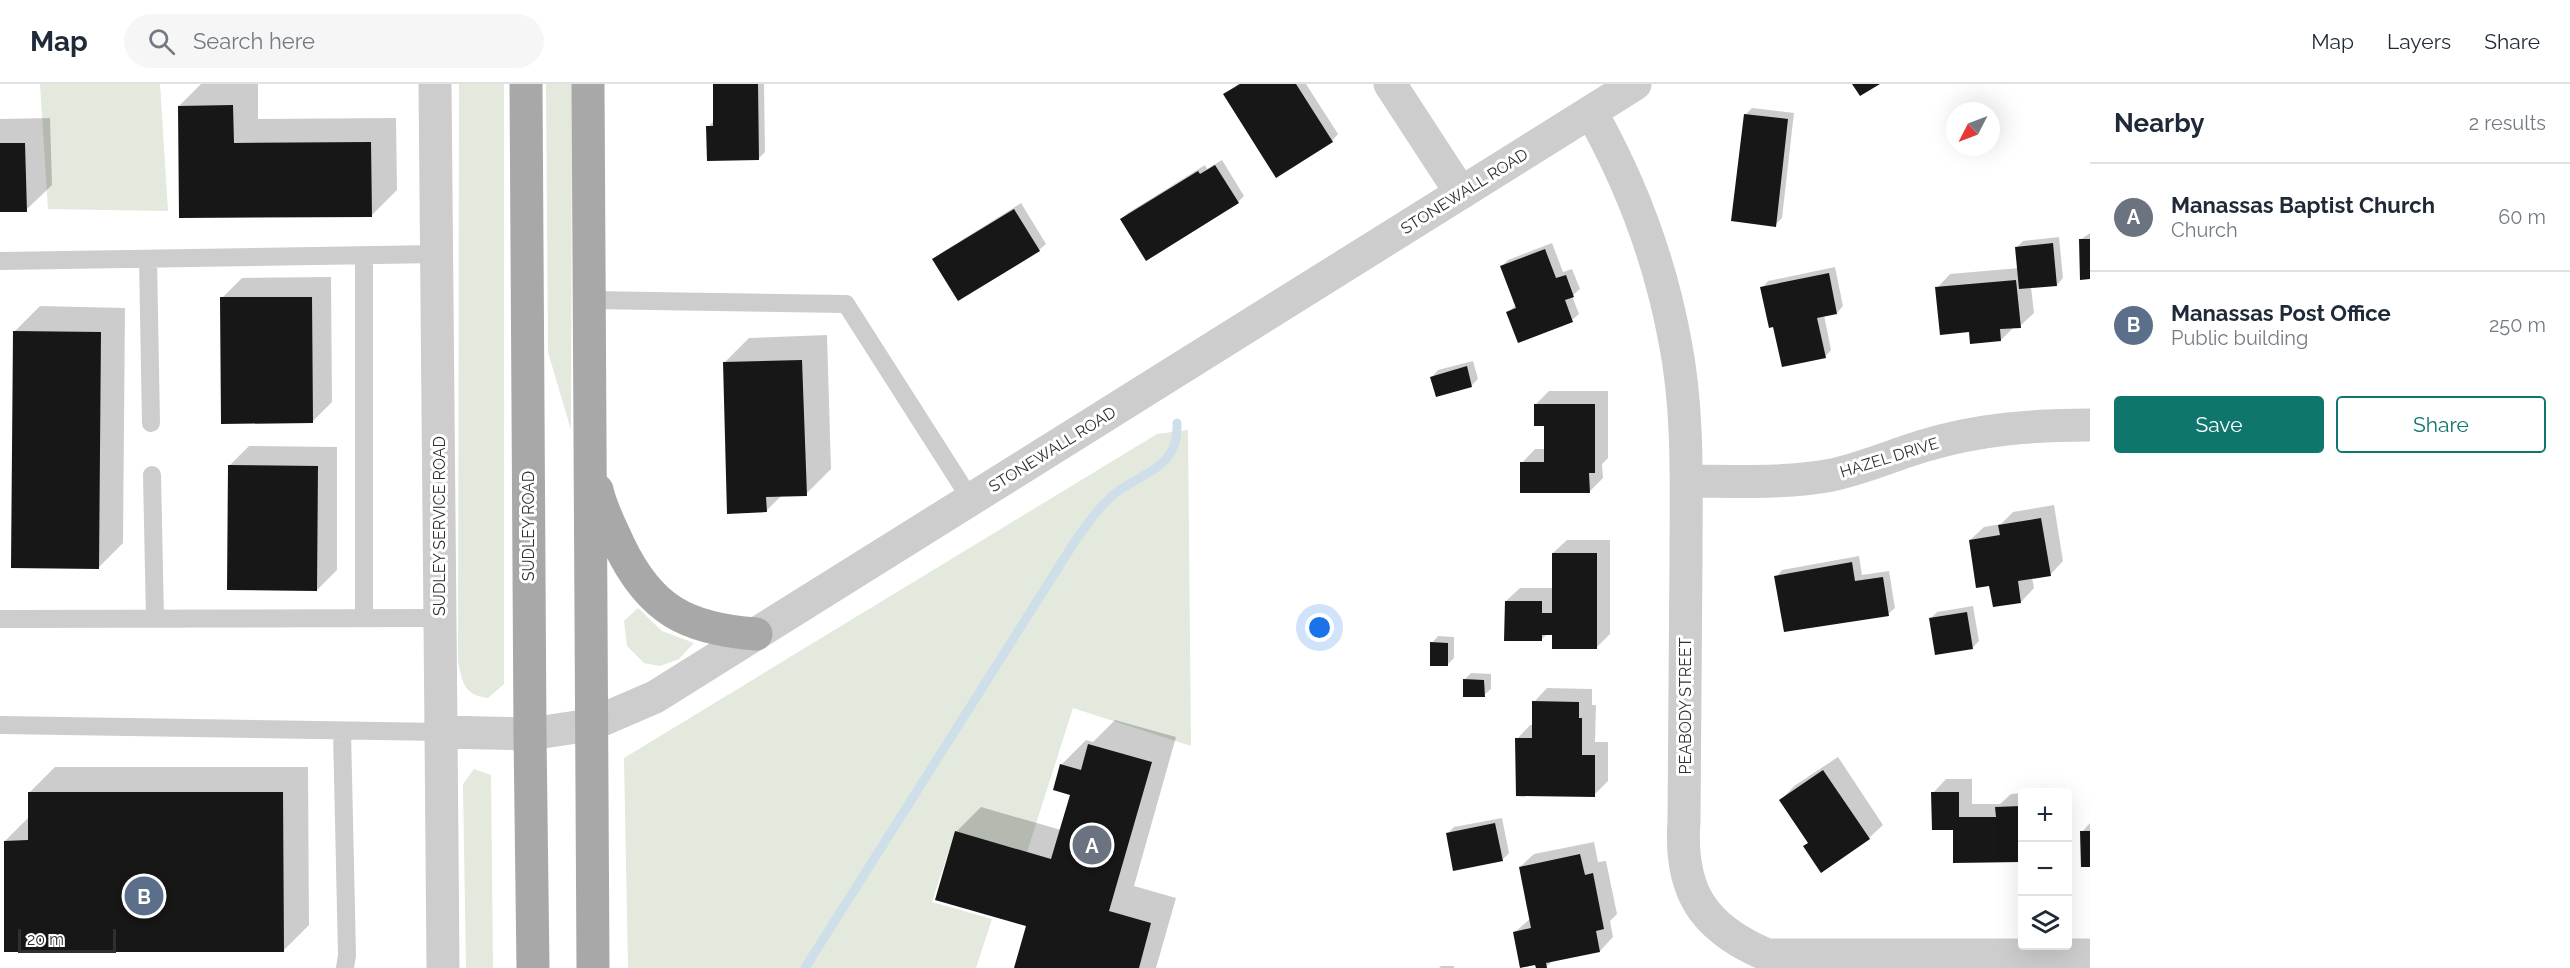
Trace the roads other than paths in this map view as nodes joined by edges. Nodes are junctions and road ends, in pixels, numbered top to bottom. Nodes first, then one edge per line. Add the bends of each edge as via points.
1 (435, 84) edge
2 (526, 84) edge
3 (588, 84) edge
4 (1390, 84) edge
5 (1635, 84) edge
6 (1591, 112) junction
7 (1461, 193) junction
8 (437, 254) junction
9 (364, 255) junction
10 (148, 259) junction
11 (0, 261) edge
12 (589, 300) junction
13 (151, 423) dead end
14 (2090, 425) edge
15 (590, 460) junction
16 (152, 475) dead end
17 (1687, 481) junction
18 (971, 500) junction
19 (364, 618) junction
20 (440, 618) junction
21 (155, 619) junction
22 (0, 620) edge
23 (756, 634) junction
24 (590, 724) junction
25 (0, 725) edge
26 (342, 731) junction
27 (441, 732) junction
28 (530, 734) junction
29 (2090, 955) edge
30 (345, 968) edge
31 (442, 968) edge
32 (533, 968) edge
33 (593, 968) edge

1 - 8 street, SUDLEY SERVICE ROAD
2 - 28 main road, SUDLEY ROAD
3 - 12 main road
4 - 7 street
5 - 6 street, STONEWALL ROAD
6 - 7 street, STONEWALL ROAD
6 - 17 street, PEABODY STREET via 1635,201 1659,270 1676,342
7 - 18 street, STONEWALL ROAD
8 - 9 lane
8 - 20 street, SUDLEY SERVICE ROAD
9 - 10 lane
9 - 19 lane
10 - 11 lane
10 - 13 lane
12 - 15 main road
12 - 18 lane via 846,304
14 - 17 street, HAZEL DRIVE via 1980,431 1863,467 1801,479
15 - 23 main road via 605,516 630,566 654,598 672,613 695,624
15 - 24 main road
16 - 21 lane
17 - 29 street, PEABODY STREET via 1682,851 1697,902 1716,925 1739,943 1767,954
18 - 23 street, STONEWALL ROAD
19 - 20 lane
19 - 21 lane
20 - 27 street, SUDLEY SERVICE ROAD
21 - 22 lane
23 - 24 street, STONEWALL ROAD via 655,697
24 - 28 street, STONEWALL ROAD
24 - 33 main road
25 - 26 lane
26 - 27 lane
26 - 30 lane
27 - 28 street, STONEWALL ROAD
27 - 31 street, SUDLEY SERVICE ROAD
28 - 32 main road, SUDLEY ROAD

